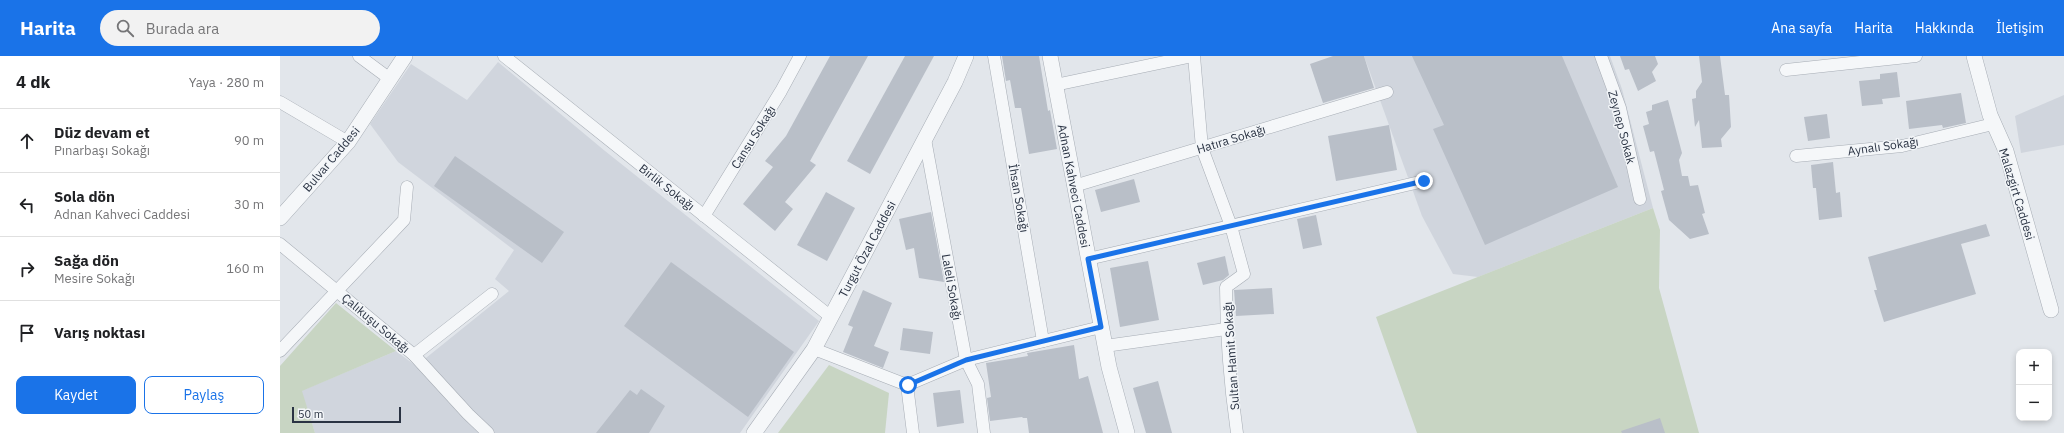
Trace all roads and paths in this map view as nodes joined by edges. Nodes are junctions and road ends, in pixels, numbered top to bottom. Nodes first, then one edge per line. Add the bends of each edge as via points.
1 (359, 56) edge
2 (405, 56) edge
3 (504, 56) edge
4 (800, 56) edge
5 (966, 56) edge
6 (994, 56) edge
7 (1050, 56) edge
8 (1193, 56) edge
9 (1601, 56) edge
10 (1916, 56) edge
11 (1974, 56) edge
12 (1786, 70) dead end
13 (390, 79) junction
14 (1055, 85) junction
15 (1387, 92) dead end
16 (280, 102) edge
17 (1993, 124) junction
18 (925, 139) junction
19 (348, 142) junction
20 (1202, 148) junction
21 (1796, 156) dead end
22 (1424, 181) dead end
23 (407, 186) dead end
24 (1074, 186) junction
25 (1640, 199) dead end
26 (283, 209) edge
27 (704, 216) junction
28 (1231, 226) junction
29 (280, 244) edge
30 (1088, 259) junction
31 (337, 290) junction
32 (492, 294) dead end
33 (2052, 310) dead end
34 (831, 317) junction
35 (1101, 327) junction
36 (1226, 329) junction
37 (1043, 341) junction
38 (1105, 346) junction
39 (814, 349) junction
40 (280, 351) edge
41 (414, 355) junction
42 (966, 360) junction
43 (908, 385) junction
44 (488, 433) edge
45 (754, 433) edge
46 (913, 433) edge
47 (984, 433) edge
48 (1127, 433) edge
49 (1237, 433) edge

1 - 13 street
2 - 13 street, Bulvar Caddesi
3 - 27 street, Birlik Sokağı
4 - 27 street, Cansu Sokağı
5 - 18 street, Turgut Özal Caddesi
6 - 37 street, İhsan Sokağı
7 - 14 street, Adnan Kahveci Caddesi
8 - 14 street
8 - 20 street, Sultan Hamit Sokağı
9 - 25 street, Zeynep Sokak via 1620,108
10 - 12 street
11 - 17 street, Malazgirt Caddesi
13 - 19 street, Bulvar Caddesi
14 - 24 street, Adnan Kahveci Caddesi
15 - 20 street, Hatıra Sokağı
16 - 19 street
17 - 21 street, Aynalı Sokağı via 1902,146
17 - 33 street, Malazgirt Caddesi via 2006,151
18 - 34 street, Turgut Özal Caddesi
18 - 42 street, Laleli Sokağı
19 - 26 street, Bulvar Caddesi
20 - 24 street, Hatıra Sokağı
20 - 28 street, Sultan Hamit Sokağı
22 - 28 street
23 - 31 street via 404,220
24 - 30 street, Adnan Kahveci Caddesi
27 - 34 street, Birlik Sokağı
28 - 30 street
28 - 36 street, Sultan Hamit Sokağı via 1244,274 1226,287
29 - 31 street, Çalıkuşu Sokağı
30 - 35 street, Adnan Kahveci Caddesi
31 - 40 street
31 - 41 street, Çalıkuşu Sokağı
32 - 41 street, Çalıkuşu Sokağı
34 - 39 street, Turgut Özal Caddesi
35 - 37 street
35 - 38 street, Adnan Kahveci Caddesi
36 - 38 street
36 - 49 street, Sultan Hamit Sokağı
37 - 42 street
38 - 48 street, Adnan Kahveci Caddesi
39 - 43 street
39 - 45 street, Turgut Özal Caddesi
41 - 44 street
42 - 43 street
42 - 47 street, Laleli Sokağı via 978,384
43 - 46 street

